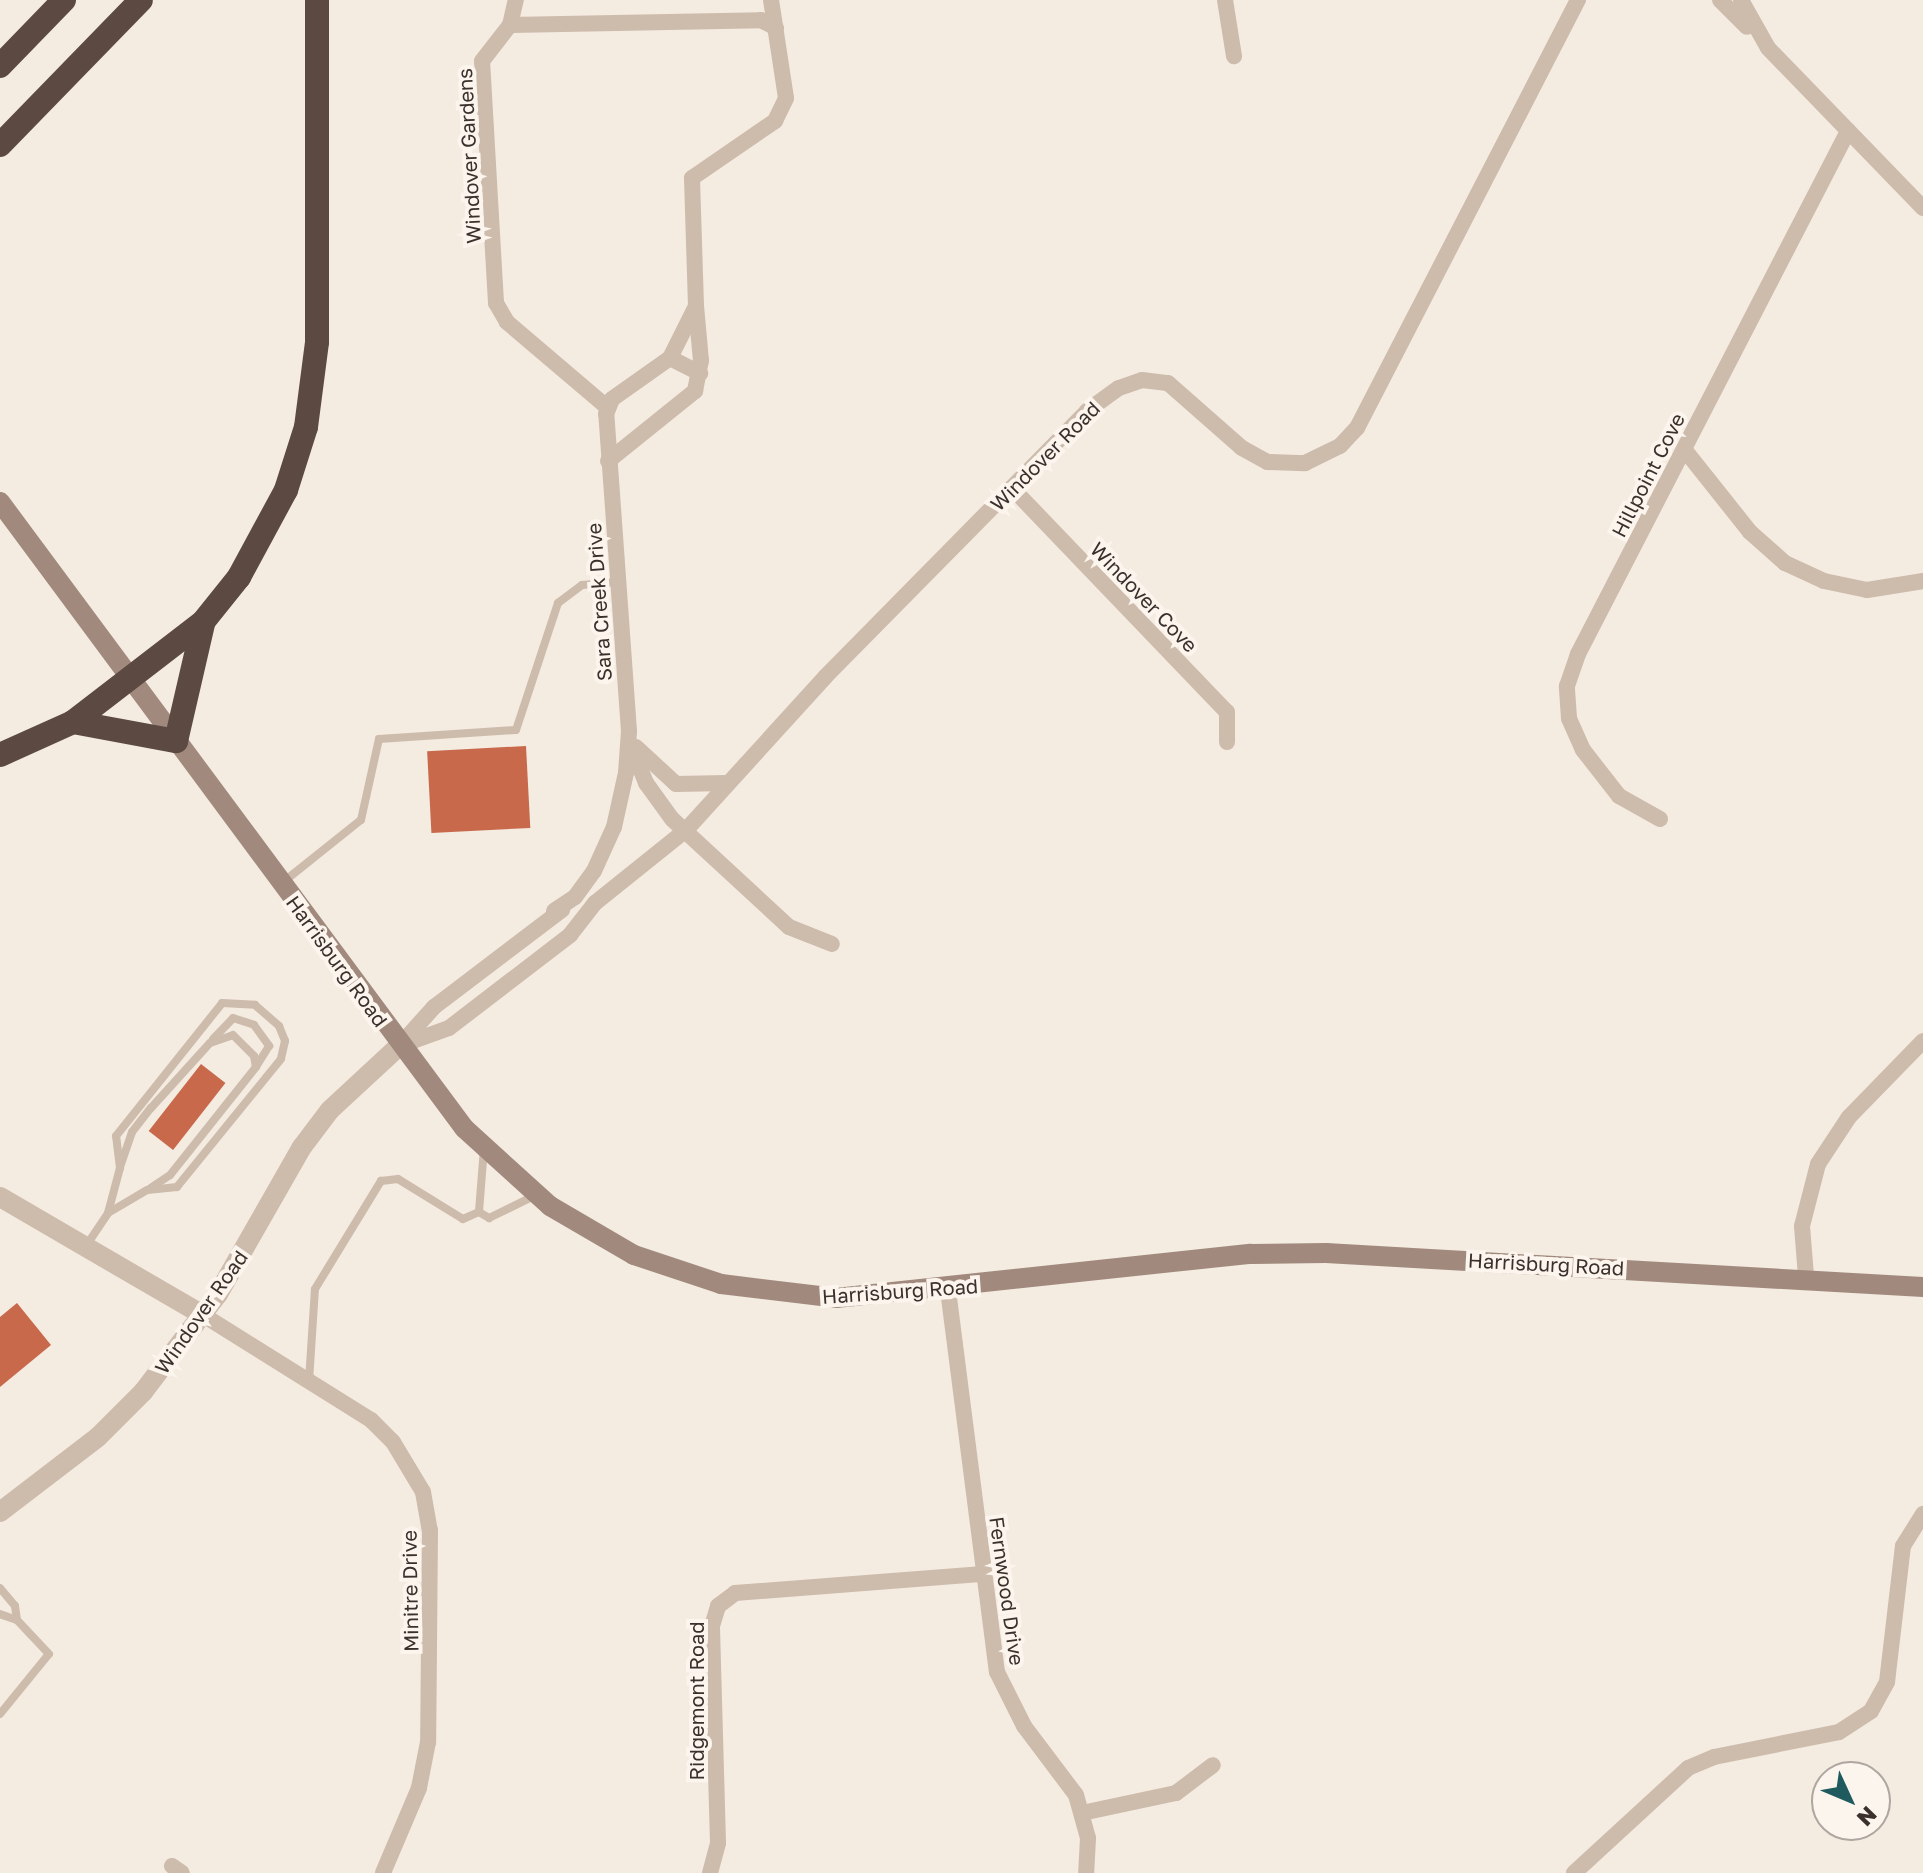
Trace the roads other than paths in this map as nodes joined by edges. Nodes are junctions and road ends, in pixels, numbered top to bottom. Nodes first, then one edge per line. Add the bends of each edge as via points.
1 (64, 0) edge
2 (141, 0) edge
3 (317, 0) edge
4 (516, 0) edge
5 (771, 0) edge
6 (1225, 0) edge
7 (1578, 0) edge
8 (1587, 0) edge
9 (1720, 0) edge
10 (1741, 0) edge
11 (510, 25) junction
12 (776, 28) junction
13 (1768, 48) junction
14 (1234, 56) dead end
15 (0, 66) edge
16 (1543, 76) junction
17 (1848, 131) junction
18 (0, 145) edge
19 (1923, 208) edge
20 (696, 306) junction
21 (670, 358) junction
22 (700, 373) junction
23 (608, 408) junction
24 (1684, 449) junction
25 (608, 461) junction
26 (1012, 488) junction
27 (0, 502) edge
28 (1923, 581) edge
29 (617, 582) junction
30 (203, 622) junction
31 (128, 678) junction
32 (73, 722) junction
33 (629, 740) junction
34 (176, 741) junction
35 (1227, 742) dead end
36 (0, 755) edge
37 (727, 783) junction
38 (1660, 819) dead end
39 (686, 830) junction
40 (280, 884) junction
41 (595, 903) junction
42 (554, 911) junction
43 (832, 944) dead end
44 (1923, 1041) edge
45 (210, 1043) junction
46 (399, 1046) junction
47 (256, 1067) junction
48 (484, 1147) junction
49 (120, 1168) junction
50 (147, 1190) junction
51 (536, 1195) junction
52 (0, 1197) edge
53 (479, 1212) junction
54 (108, 1213) junction
55 (85, 1246) junction
56 (1806, 1276) junction
57 (1923, 1287) edge
58 (948, 1290) junction
59 (203, 1315) junction
60 (309, 1381) junction
61 (0, 1512) edge
62 (1923, 1514) edge
63 (983, 1574) junction
64 (0, 1588) edge
65 (0, 1614) edge
66 (17, 1620) junction
67 (0, 1714) edge
68 (1213, 1765) dead end
69 (1082, 1813) junction
70 (383, 1873) edge
71 (710, 1873) edge
72 (1086, 1873) edge
73 (1574, 1873) edge

1 - 15 highway
2 - 18 highway
3 - 30 highway via 317,342 306,427 265,534
4 - 11 street
5 - 12 street
6 - 14 street
7 - 16 street, Windover Road
8 - 16 street, Windover Road
9 - 13 street
10 - 13 street
11 - 12 street via 761,20
11 - 23 street, Windover Gardens via 481,68 496,303 507,322
12 - 20 street via 782,111 703,165 688,191
13 - 17 street
16 - 26 street, Windover Road via 1357,428 1340,446 1305,463 1267,462 1242,448 1180,389 1142,380 1097,402
17 - 19 street
17 - 24 street, Hillpoint Cove
20 - 21 street
20 - 22 street
21 - 22 street
21 - 23 street
22 - 25 street via 688,400
23 - 25 street
24 - 28 street via 1750,532 1785,563 1824,581 1867,590
24 - 38 street, Hillpoint Cove via 1567,686 1569,718 1583,750 1619,796
25 - 29 street, Sara Creek Drive
26 - 35 street, Windover Cove via 1227,712
26 - 37 street, Windover Road
27 - 31 main road, Harrisburg Road
29 - 33 street, Sara Creek Drive
29 - 40 lane via 582,585 558,603 516,730 379,739 361,820
30 - 31 highway
30 - 34 highway via 183,688
31 - 32 highway
31 - 34 main road, Harrisburg Road
32 - 34 highway
32 - 36 highway
33 - 37 street via 665,779 694,787
33 - 39 street, Sara Creek Drive via 646,783
33 - 42 street, Sara Creek Drive via 614,827 594,871 575,897
34 - 40 main road, Harrisburg Road
37 - 39 street, Windover Road
39 - 41 street, Windover Road
39 - 43 street, Sara Creek Drive via 789,927
40 - 46 main road, Harrisburg Road
41 - 42 street, Windover Road
41 - 46 street, Windover Road via 570,935 449,1028
42 - 46 street, Windover Road via 434,1007
44 - 56 street via 1849,1117 1818,1164 1802,1226
45 - 47 lane via 233,1035 254,1056
45 - 47 lane via 233,1018 254,1025 269,1046
45 - 49 lane via 132,1132
46 - 48 main road, Harrisburg Road
46 - 59 street, Windover Road via 330,1110 302,1147
47 - 50 lane via 170,1175
48 - 51 main road, Harrisburg Road
48 - 53 lane
49 - 50 lane via 116,1136 222,1003 255,1005 279,1026 285,1041 281,1059 177,1187
49 - 54 lane
50 - 54 lane
51 - 53 lane via 489,1218
51 - 58 main road, Harrisburg Road via 634,1255 721,1284 836,1298
52 - 55 street
53 - 60 lane via 463,1219 398,1179 381,1181 315,1289
54 - 55 lane
55 - 59 street
56 - 57 main road, Harrisburg Road
56 - 58 main road, Harrisburg Road via 1251,1254
58 - 63 street, Fernwood Drive
59 - 60 street, Minitre Drive
59 - 61 street, Windover Road via 98,1437
60 - 70 street, Minitre Drive via 393,1442 428,1508 428,1742 419,1788
62 - 73 street via 1903,1546 1887,1682 1871,1711 1839,1732 1714,1757 1688,1768 1664,1783
63 - 69 street, Fernwood Drive via 997,1672 1024,1726 1067,1779
63 - 71 street, Ridgemont Road via 735,1593 718,1606 712,1626 718,1843
64 - 66 lane
65 - 66 lane
66 - 67 lane via 49,1654
68 - 69 street via 1176,1793
69 - 72 street, Fernwood Drive

